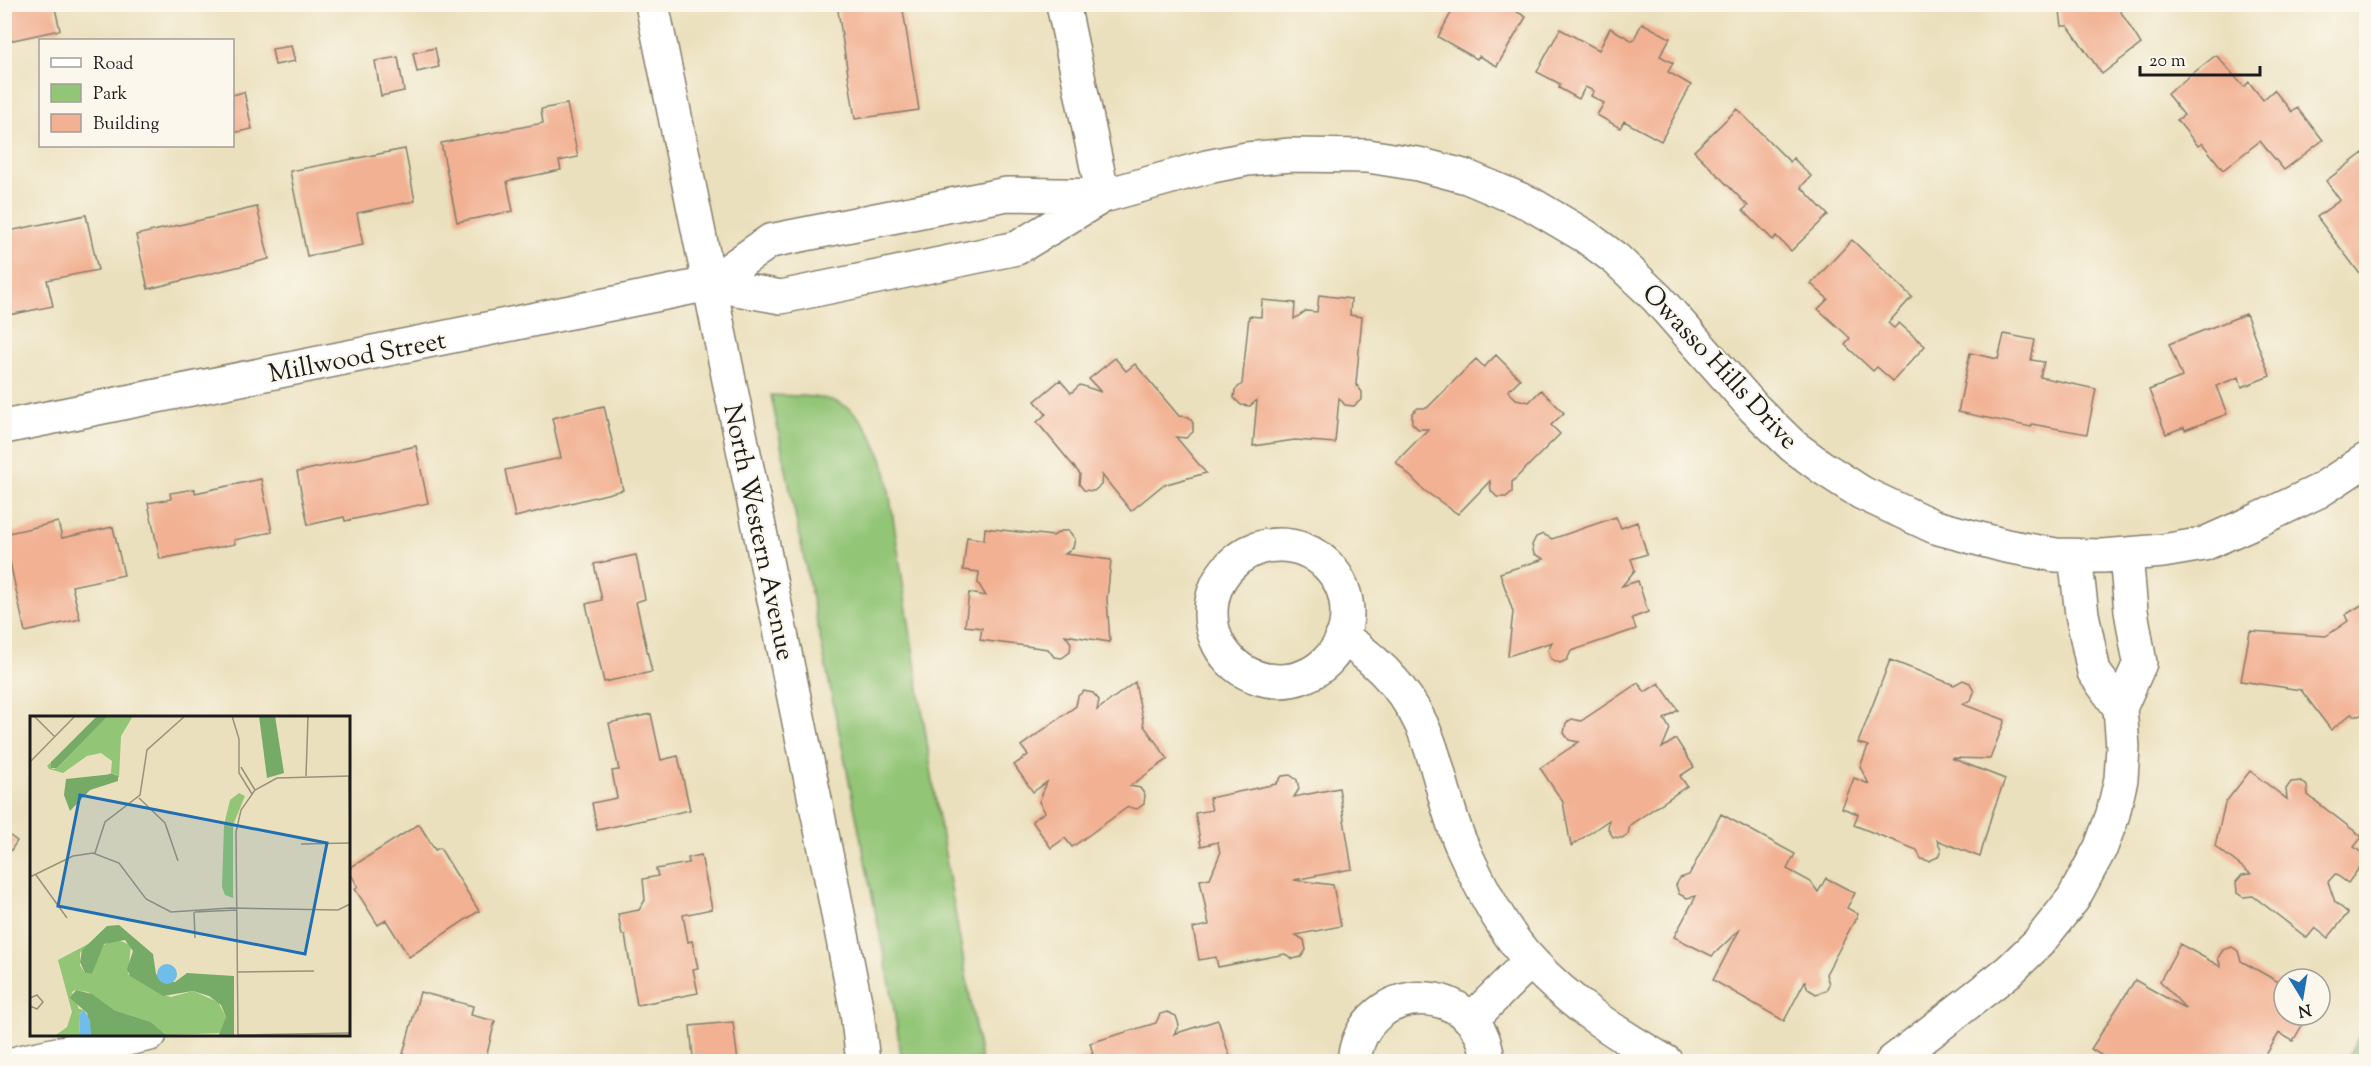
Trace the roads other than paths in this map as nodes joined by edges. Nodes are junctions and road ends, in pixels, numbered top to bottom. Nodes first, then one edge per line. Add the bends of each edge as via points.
1 (652, 4) edge
2 (1063, 4) edge
3 (1103, 196) junction
4 (709, 284) junction
5 (4, 427) edge
6 (2367, 460) edge
7 (2126, 555) junction
8 (2075, 556) junction
9 (1342, 637) junction
10 (2120, 708) junction
11 (1530, 961) junction
12 (1471, 1020) junction
13 (145, 1036) edge
14 (20, 1062) edge
15 (863, 1062) edge
16 (1354, 1062) edge
17 (1488, 1062) edge
18 (1666, 1062) edge
19 (1892, 1062) edge

1 - 4 street, North Western Avenue
2 - 3 street
3 - 4 street via 1008,194 770,241
3 - 4 street via 1017,248 781,297
3 - 8 street, Owasso Hills Drive via 1227,163 1291,155 1368,156 1467,177 1531,204 1616,259 1680,321 1765,420 1808,457 1862,494 1952,532 2025,550
4 - 5 street, Millwood Street
4 - 15 street, North Western Avenue via 831,878
6 - 7 street, Owasso Hills Drive via 2319,491 2204,544
7 - 8 street, Owasso Hills Drive
7 - 10 street via 2140,663
8 - 10 street via 2094,672
9 - 9 street via 1346,622 1343,591 1326,564 1299,548 1284,545 1253,550 1228,568 1218,581 1212,625 1223,652 1232,663 1258,678 1287,680 1315,671
9 - 11 street via 1377,663 1414,710 1429,742 1444,799 1462,845 1502,921
10 - 19 street via 2123,763 2116,806 2101,848 2073,899 2023,958
11 - 12 street
11 - 18 street via 1592,1015
12 - 16 street via 1455,1006 1435,999 1400,1001 1381,1011 1366,1026
12 - 17 street via 1486,1045
13 - 14 street

